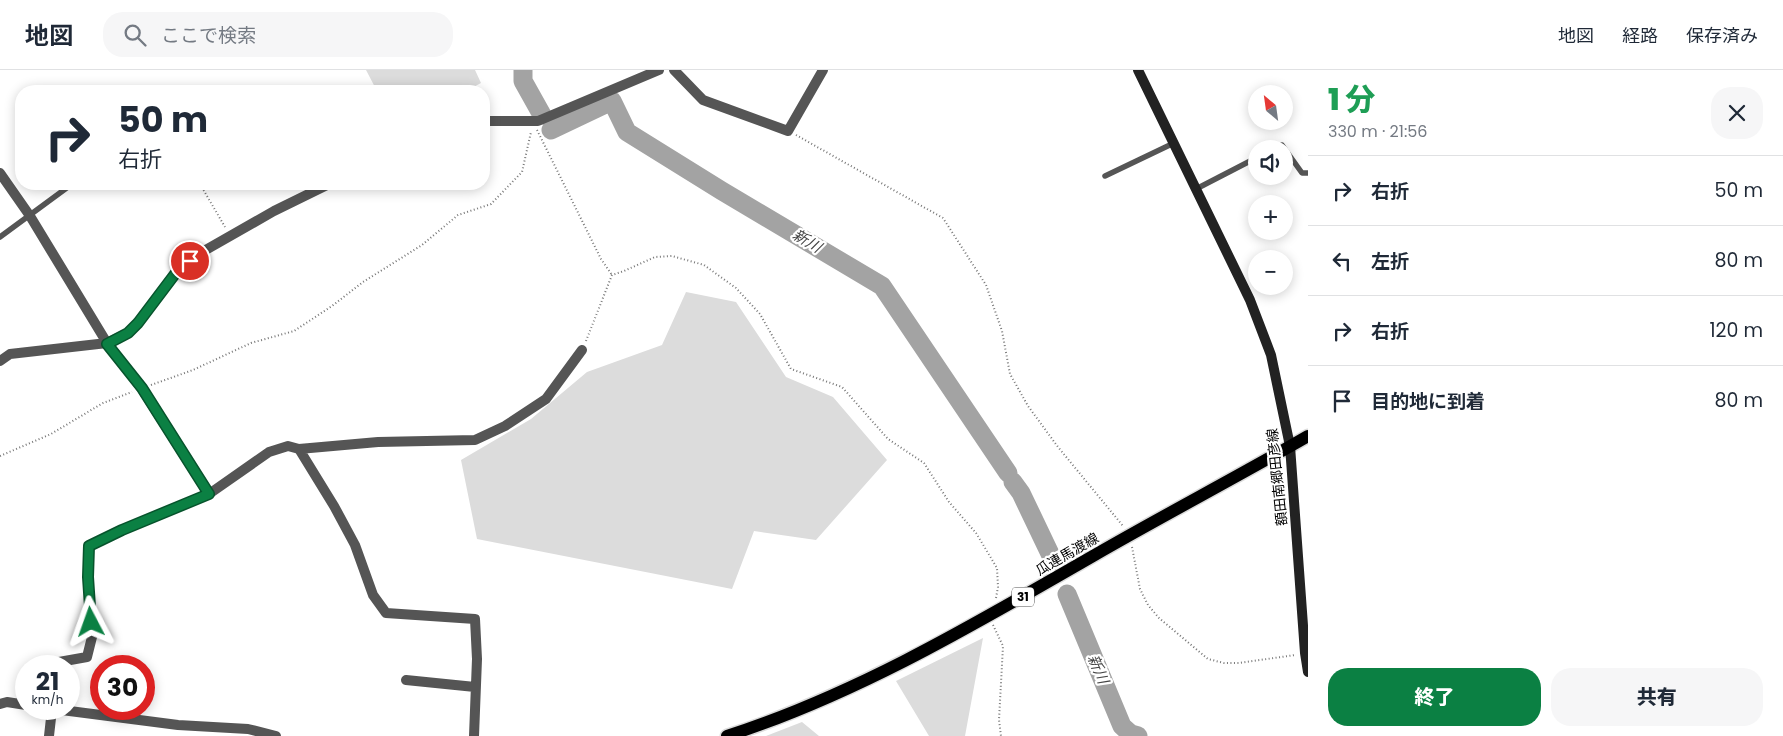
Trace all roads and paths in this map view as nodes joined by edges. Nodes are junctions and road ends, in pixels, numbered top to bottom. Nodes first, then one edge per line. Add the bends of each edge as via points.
1 (658, 70) edge
2 (674, 70) edge
3 (823, 70) edge
4 (1138, 70) edge
5 (490, 121) edge
6 (533, 121) junction
7 (788, 130) junction
8 (1174, 143) junction
9 (1293, 160) edge
10 (1248, 162) edge
11 (1308, 172) edge
12 (0, 173) edge
13 (1105, 176) dead end
14 (64, 190) edge
15 (203, 190) edge
16 (316, 190) edge
17 (1196, 190) junction
18 (30, 216) junction
19 (230, 236) junction
20 (0, 237) edge
21 (612, 275) junction
22 (107, 344) junction
23 (582, 350) joint
24 (0, 361) edge
25 (142, 388) junction
26 (1308, 436) edge
27 (1290, 446) junction
28 (299, 450) junction
29 (0, 456) edge
30 (209, 494) junction
31 (1129, 536) junction
32 (994, 613) junction
33 (1306, 634) edge
34 (1305, 653) junction
35 (80, 658) edge
36 (1308, 672) edge
37 (406, 680) dead end
38 (475, 687) junction
39 (15, 703) edge
40 (0, 704) edge
41 (80, 712) edge
42 (51, 720) edge
43 (49, 736) edge
44 (276, 736) edge
45 (474, 736) edge
46 (727, 736) edge
47 (1001, 736) edge

1 - 6 street
2 - 7 street via 703,100
3 - 7 street
4 - 8 main road, 額田南郷田彦線
5 - 6 street
6 - 21 path
6 - 25 path via 522,172 491,204 458,215 422,245 294,331 251,343 193,370
7 - 31 path via 942,218 986,284 1002,331 1010,374 1028,406
8 - 13 lane
8 - 17 main road, 額田南郷田彦線
9 - 11 lane via 1302,173
10 - 17 lane
12 - 18 street
14 - 18 lane
15 - 19 path
16 - 19 street
17 - 27 main road, 額田南郷田彦線 via 1250,300 1271,356
18 - 20 lane
18 - 22 street
19 - 22 street via 178,270 138,323 128,333
21 - 23 path
21 - 32 path via 654,257 672,256 704,265 736,288 760,314 791,368 842,387 888,439 924,463 949,502 976,533 997,568
22 - 24 street via 10,354
22 - 25 street
23 - 28 street via 546,399 505,426 475,440 378,442
25 - 29 path via 103,402 51,434
25 - 30 street
26 - 27 main road, 瓜連馬渡線 / 31
27 - 31 main road, 瓜連馬渡線 / 31
27 - 33 main road, 額田南郷田彦線
28 - 30 street via 288,446 269,452
28 - 38 street via 356,545 373,595 386,613 475,619
30 - 35 street via 89,546 92,637 87,657
31 - 32 main road, 瓜連馬渡線 / 31
31 - 34 path via 1140,589 1148,605 1208,658 1239,664
32 - 46 main road, 瓜連馬渡線 / 31 via 861,684
32 - 47 path via 1003,646
33 - 34 main road, 額田南郷田彦線
34 - 36 main road, 額田南郷田彦線
37 - 38 street
38 - 45 street
39 - 40 street
41 - 44 street via 178,725 248,729
42 - 43 street

